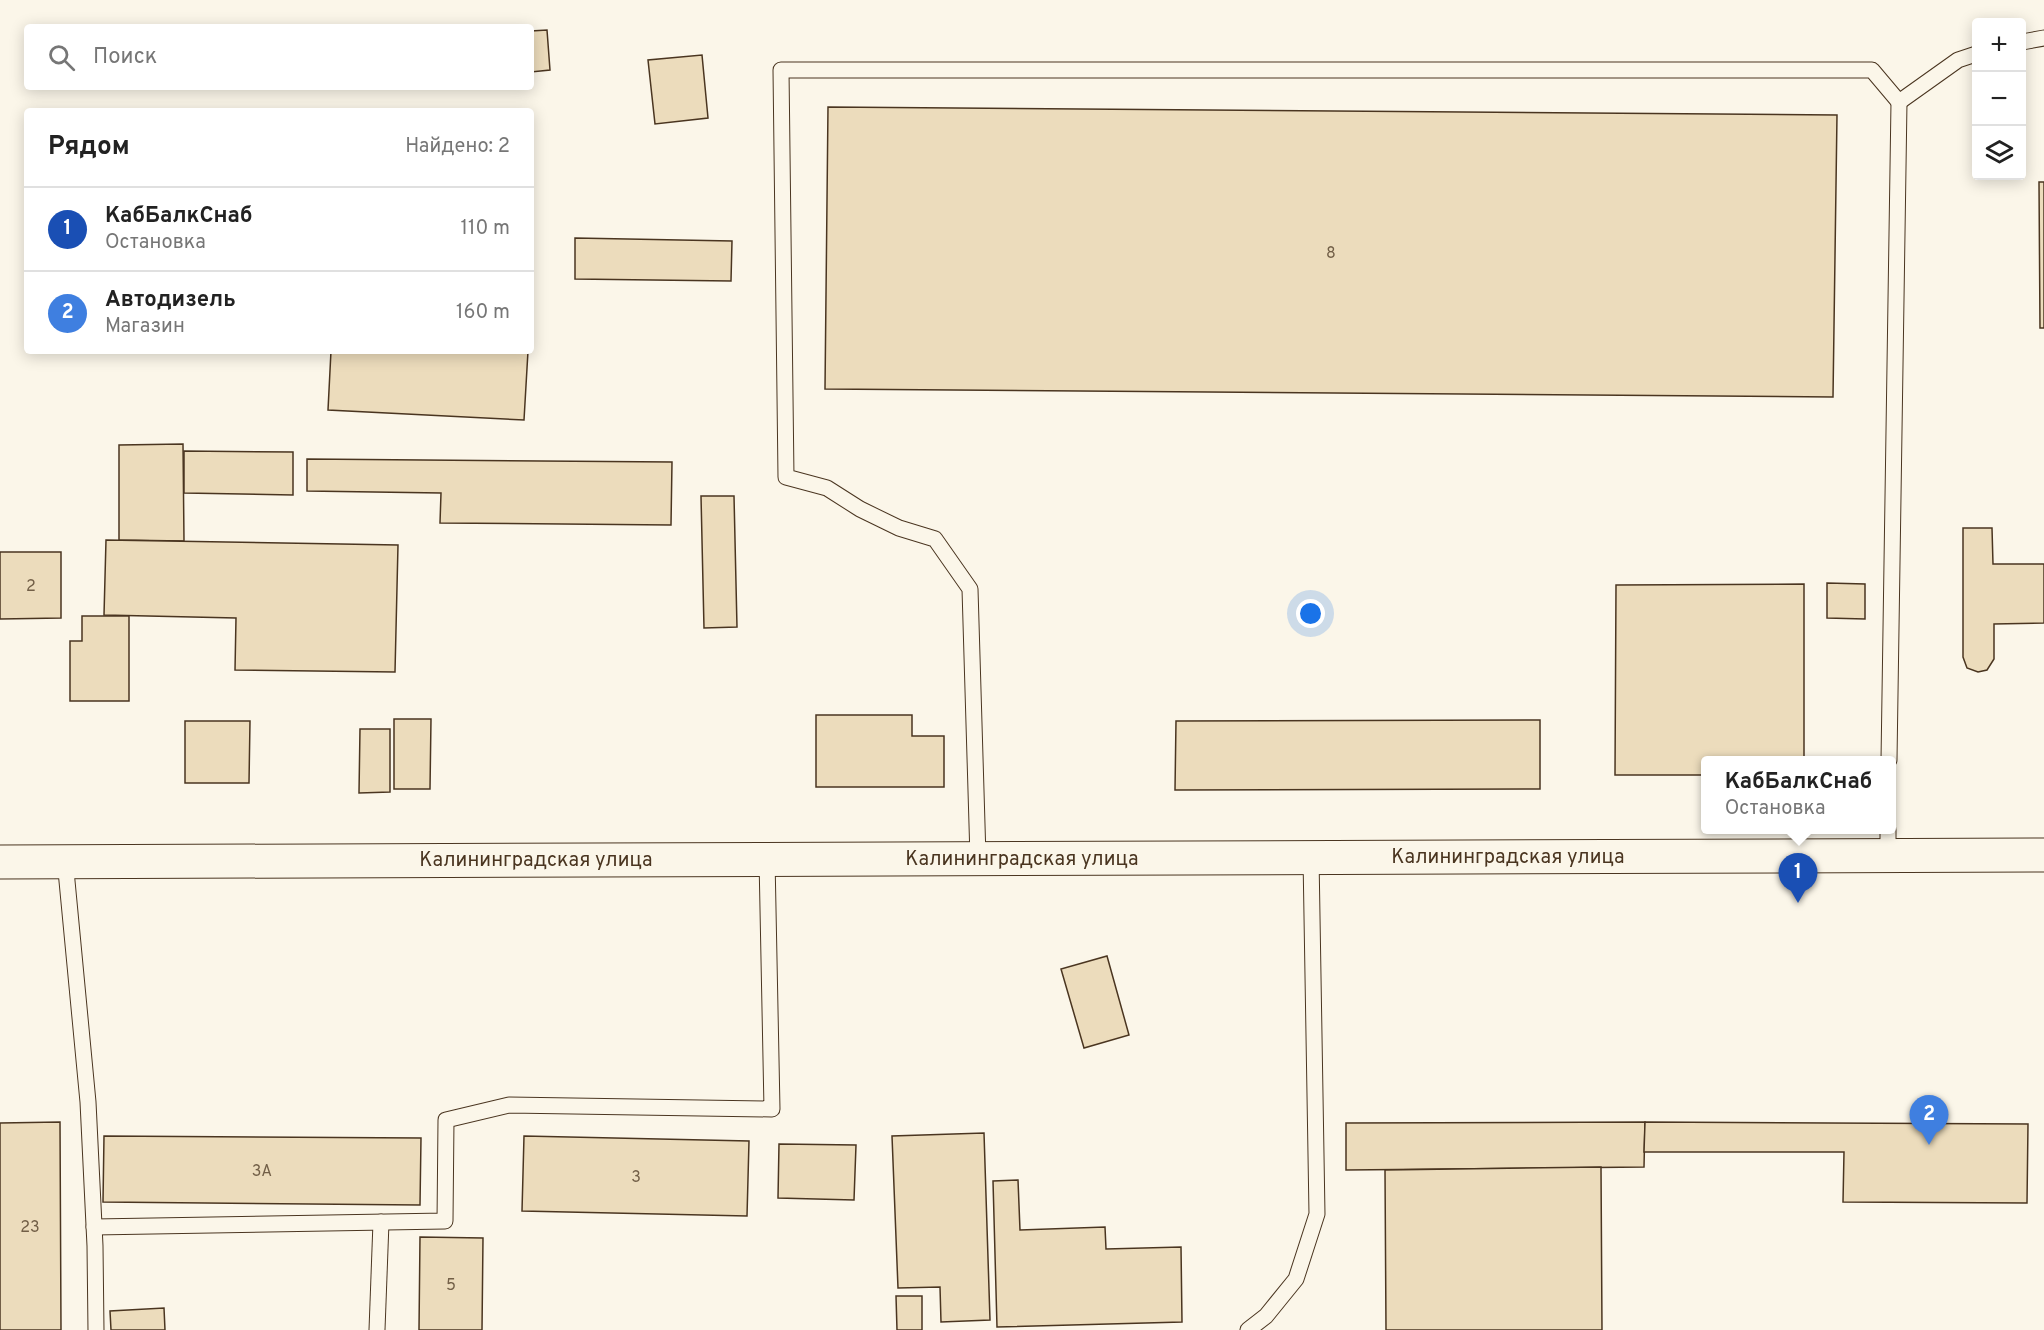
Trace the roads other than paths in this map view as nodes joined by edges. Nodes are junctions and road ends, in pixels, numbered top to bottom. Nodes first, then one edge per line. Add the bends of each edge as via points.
1 (2044, 38) edge
2 (2026, 41) edge
3 (1972, 56) edge
4 (1899, 102) junction
5 (1889, 756) edge
6 (1888, 842) edge
7 (2044, 855) edge
8 (1311, 857) junction
9 (978, 858) junction
10 (767, 859) junction
11 (65, 860) junction
12 (0, 862) edge
13 (381, 1222) junction
14 (94, 1227) junction
15 (96, 1330) edge
16 (377, 1330) edge
17 (1248, 1330) edge

1 - 2 lane
3 - 4 lane via 1958,60
4 - 5 lane
4 - 9 lane via 1872,70 781,70 786,477 827,488 889,523 935,539 970,590
6 - 7 street, Калининградская улица
6 - 8 street, Калининградская улица
8 - 9 street, Калининградская улица
8 - 17 lane via 1317,1214 1296,1279 1266,1316
9 - 10 street, Калининградская улица
10 - 11 street, Калининградская улица
10 - 13 lane via 772,1109 509,1105 446,1120 445,1221
11 - 12 street, Калининградская улица
11 - 14 lane via 88,1102
13 - 14 lane
13 - 16 lane
14 - 15 lane

